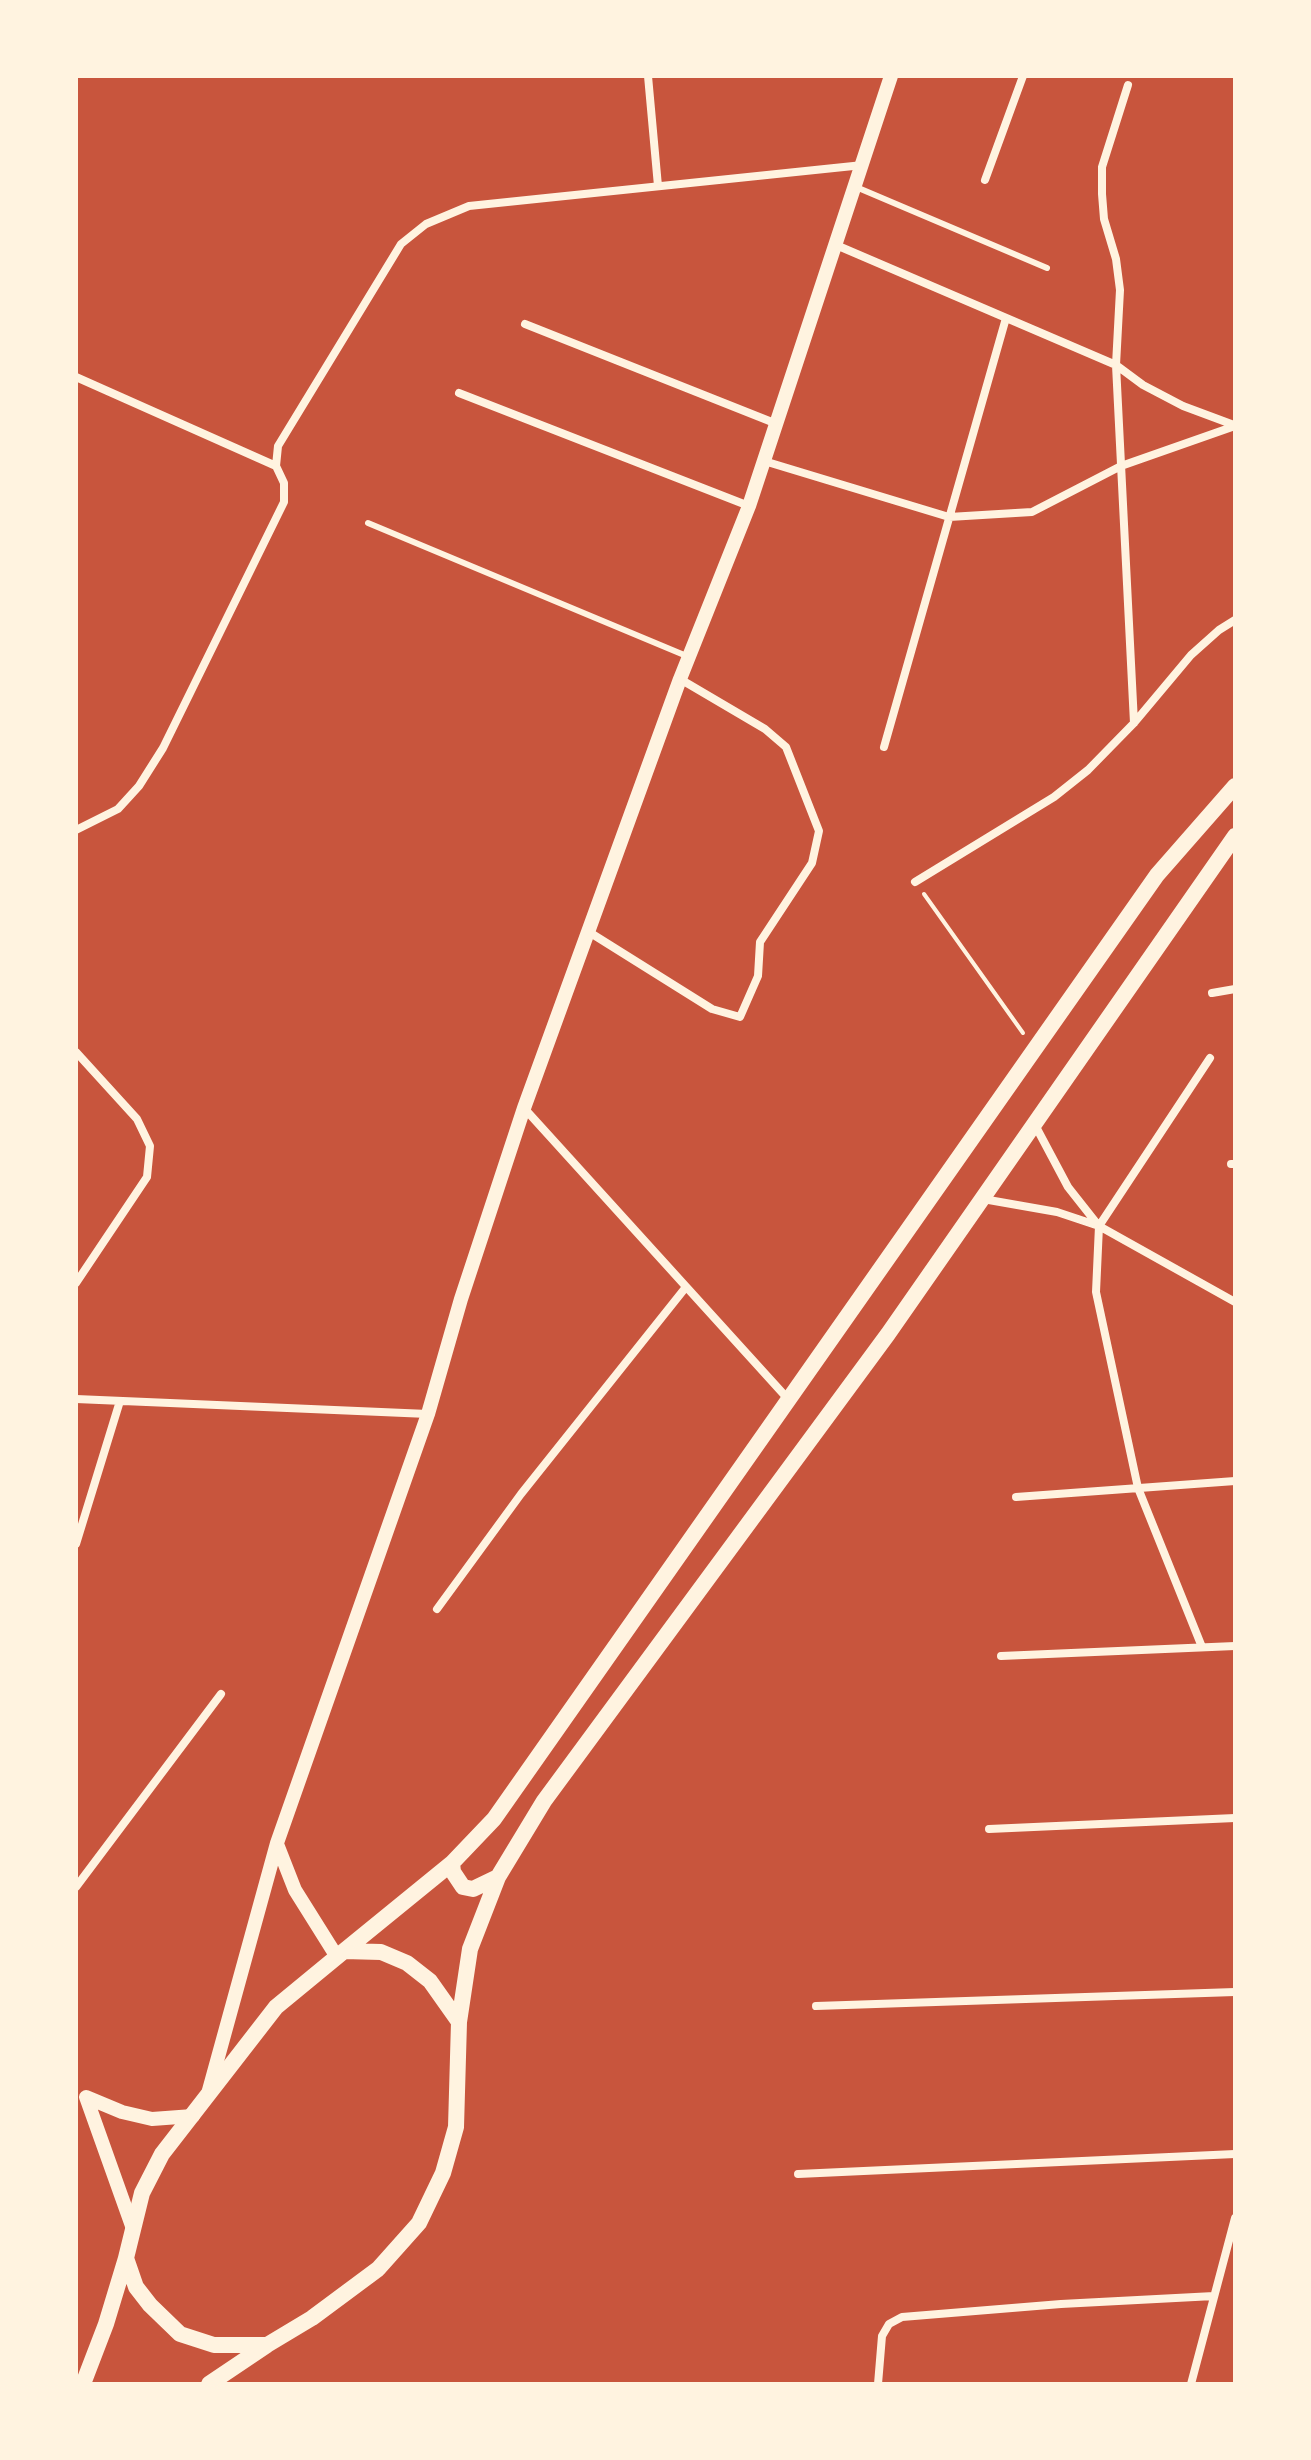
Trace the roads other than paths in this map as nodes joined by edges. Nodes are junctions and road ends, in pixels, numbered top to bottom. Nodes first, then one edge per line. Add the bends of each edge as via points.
1 (648, 76) edge
2 (891, 76) edge
3 (1023, 76) edge
4 (1128, 85) dead end
5 (863, 165) junction
6 (985, 180) dead end
7 (658, 186) junction
8 (856, 187) junction
9 (836, 245) junction
10 (1047, 268) dead end
11 (1006, 318) junction
12 (525, 324) dead end
13 (1116, 365) junction
14 (76, 377) edge
15 (459, 393) dead end
16 (777, 424) junction
17 (1235, 426) edge
18 (764, 461) junction
19 (276, 466) junction
20 (1121, 466) junction
21 (749, 506) junction
22 (949, 517) junction
23 (368, 523) dead end
24 (1235, 620) edge
25 (689, 657) junction
26 (680, 679) junction
27 (1134, 723) junction
28 (884, 747) dead end
29 (1235, 786) edge
30 (76, 830) edge
31 (1235, 836) edge
32 (915, 882) road end
33 (589, 932) junction
34 (1235, 989) edge
35 (1212, 993) dead end
36 (76, 1052) edge
37 (1210, 1058) dead end
38 (524, 1108) junction
39 (1035, 1125) junction
40 (983, 1199) junction
41 (1099, 1226) junction
42 (76, 1283) edge
43 (686, 1287) junction
44 (1235, 1302) edge
45 (76, 1399) edge
46 (788, 1399) junction
47 (120, 1401) junction
48 (428, 1414) junction
49 (1235, 1481) edge
50 (1138, 1488) junction
51 (1016, 1497) dead end
52 (76, 1544) edge
53 (437, 1609) dead end
54 (1235, 1646) edge
55 (1202, 1647) junction
56 (1001, 1656) dead end
57 (221, 1694) dead end
58 (1235, 1818) edge
59 (989, 1829) dead end
60 (277, 1843) junction
61 (452, 1863) junction
62 (498, 1877) junction
63 (76, 1887) edge
64 (341, 1954) junction
65 (1235, 1992) edge
66 (816, 2006) dead end
67 (459, 2022) junction
68 (81, 2091) edge
69 (207, 2099) junction
70 (193, 2116) junction
71 (1235, 2154) edge
72 (798, 2174) dead end
73 (1235, 2218) edge
74 (132, 2226) junction
75 (126, 2258) junction
76 (1214, 2296) junction
77 (267, 2345) junction
78 (83, 2384) edge
79 (209, 2384) edge
80 (878, 2384) edge
81 (1191, 2384) edge

1 - 7 street
2 - 5 street
3 - 6 street
4 - 13 street via 1102,167 1104,219 1120,290
5 - 7 street
5 - 8 street
7 - 19 street via 469,206 426,224 401,244 382,273 278,446
8 - 9 street
8 - 10 lane
9 - 11 street
9 - 16 street
11 - 13 street
11 - 22 street
12 - 16 street
13 - 17 street via 1183,406
13 - 20 street
14 - 19 street
15 - 21 street
16 - 18 street
17 - 20 street
18 - 21 street
18 - 22 street
19 - 30 street via 284,483 284,502 163,748 118,809
20 - 22 street via 1032,512
20 - 27 street
21 - 25 street
22 - 28 street
23 - 25 lane
24 - 27 street via 1191,655
25 - 26 street
26 - 33 street
26 - 33 street via 786,747 819,831 812,863 760,942 758,976 740,1017 712,1009
27 - 32 street via 1054,797
29 - 46 main road via 1157,875
31 - 39 main road
33 - 38 street
34 - 35 street
36 - 42 street via 137,1119 150,1146 147,1177
37 - 41 street
38 - 43 street
38 - 48 street
39 - 40 main road
39 - 41 street via 1068,1187
40 - 41 street via 1057,1212
40 - 62 main road via 544,1801
41 - 44 street
41 - 50 street via 1096,1292
43 - 46 street
43 - 53 street
45 - 47 street
46 - 61 main road via 494,1819
47 - 48 street
47 - 52 street
48 - 60 street
49 - 50 street
50 - 51 street
50 - 55 street
54 - 55 street
55 - 56 street
57 - 63 street
58 - 59 street
60 - 64 street via 295,1890
60 - 69 street
61 - 62 main road via 463,1887 473,1889
61 - 64 main road
62 - 67 main road via 470,1949
64 - 67 main road via 381,1952 407,1963 430,1981
64 - 69 main road via 276,2007
65 - 66 street
67 - 77 main road via 456,2127 443,2173 419,2223 378,2269
68 - 70 street via 122,2112 152,2119
68 - 74 street
69 - 70 main road
70 - 74 main road via 162,2154
71 - 72 street
73 - 76 street
74 - 75 main road
75 - 77 main road via 136,2287 180,2334 214,2345
75 - 78 main road
76 - 80 street via 902,2317 882,2336
76 - 81 street
77 - 79 main road

